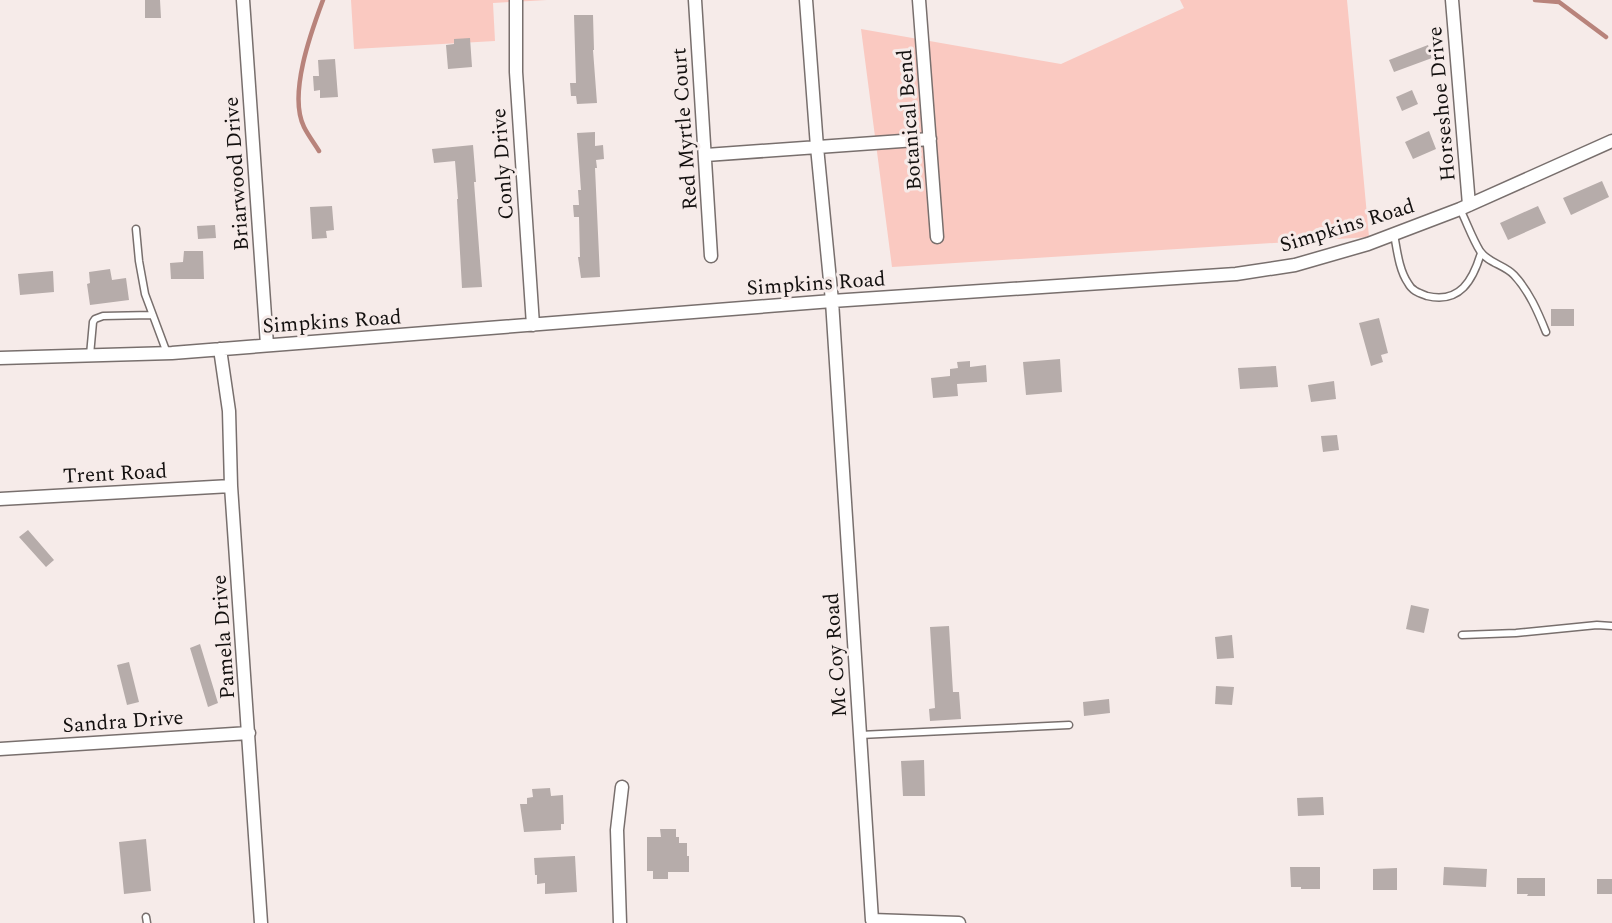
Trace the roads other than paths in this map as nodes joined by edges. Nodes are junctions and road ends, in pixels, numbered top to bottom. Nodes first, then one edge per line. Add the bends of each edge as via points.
1 (243, 0) edge
2 (516, 0) edge
3 (695, 0) edge
4 (806, 0) edge
5 (919, 0) edge
6 (1452, 0) edge
7 (930, 140) junction
8 (1612, 141) edge
9 (816, 147) junction
10 (706, 155) junction
11 (1464, 207) junction
12 (136, 229) dead end
13 (1394, 234) junction
14 (937, 237) dead end
15 (1481, 253) junction
16 (711, 256) dead end
17 (832, 301) junction
18 (152, 315) junction
19 (533, 325) junction
20 (1546, 332) dead end
21 (267, 345) junction
22 (220, 349) junction
23 (167, 353) junction
24 (90, 355) junction
25 (0, 358) edge
26 (231, 486) junction
27 (0, 499) edge
28 (1612, 626) edge
29 (1462, 635) dead end
30 (1069, 725) dead end
31 (249, 733) junction
32 (860, 735) junction
33 (0, 749) edge
34 (622, 787) dead end
35 (261, 923) edge
36 (620, 923) edge
37 (959, 923) edge

1 - 21 street, Briarwood Drive
2 - 19 street, Conly Drive via 516,72
3 - 10 street, Red Myrtle Court
4 - 9 street, Mc Coy Road
5 - 7 street, Botanical Bend
6 - 11 street, Horseshoe Drive
7 - 9 street
7 - 14 street, Botanical Bend
8 - 11 street, Simpkins Road
9 - 10 street
9 - 17 street, Mc Coy Road
10 - 16 street, Red Myrtle Court
11 - 13 street, Simpkins Road
11 - 15 lane
12 - 18 lane via 145,294
13 - 15 lane via 1407,282 1413,290 1435,298 1458,293 1467,285
13 - 17 street, Simpkins Road via 1295,265 1236,274
15 - 20 lane via 1515,276
17 - 19 street, Simpkins Road
17 - 32 street, Mc Coy Road
18 - 23 lane
18 - 24 lane via 95,319
19 - 21 street, Simpkins Road
21 - 22 street, Simpkins Road
22 - 23 street, Simpkins Road
22 - 26 street, Pamela Drive via 229,411
23 - 24 street, Simpkins Road
24 - 25 street, Simpkins Road
26 - 27 street, Trent Road
26 - 31 street, Pamela Drive
28 - 29 lane
30 - 32 lane
31 - 33 street, Sandra Drive
31 - 35 street, Pamela Drive
32 - 37 street, Mc Coy Road via 872,920
34 - 36 street via 617,830

